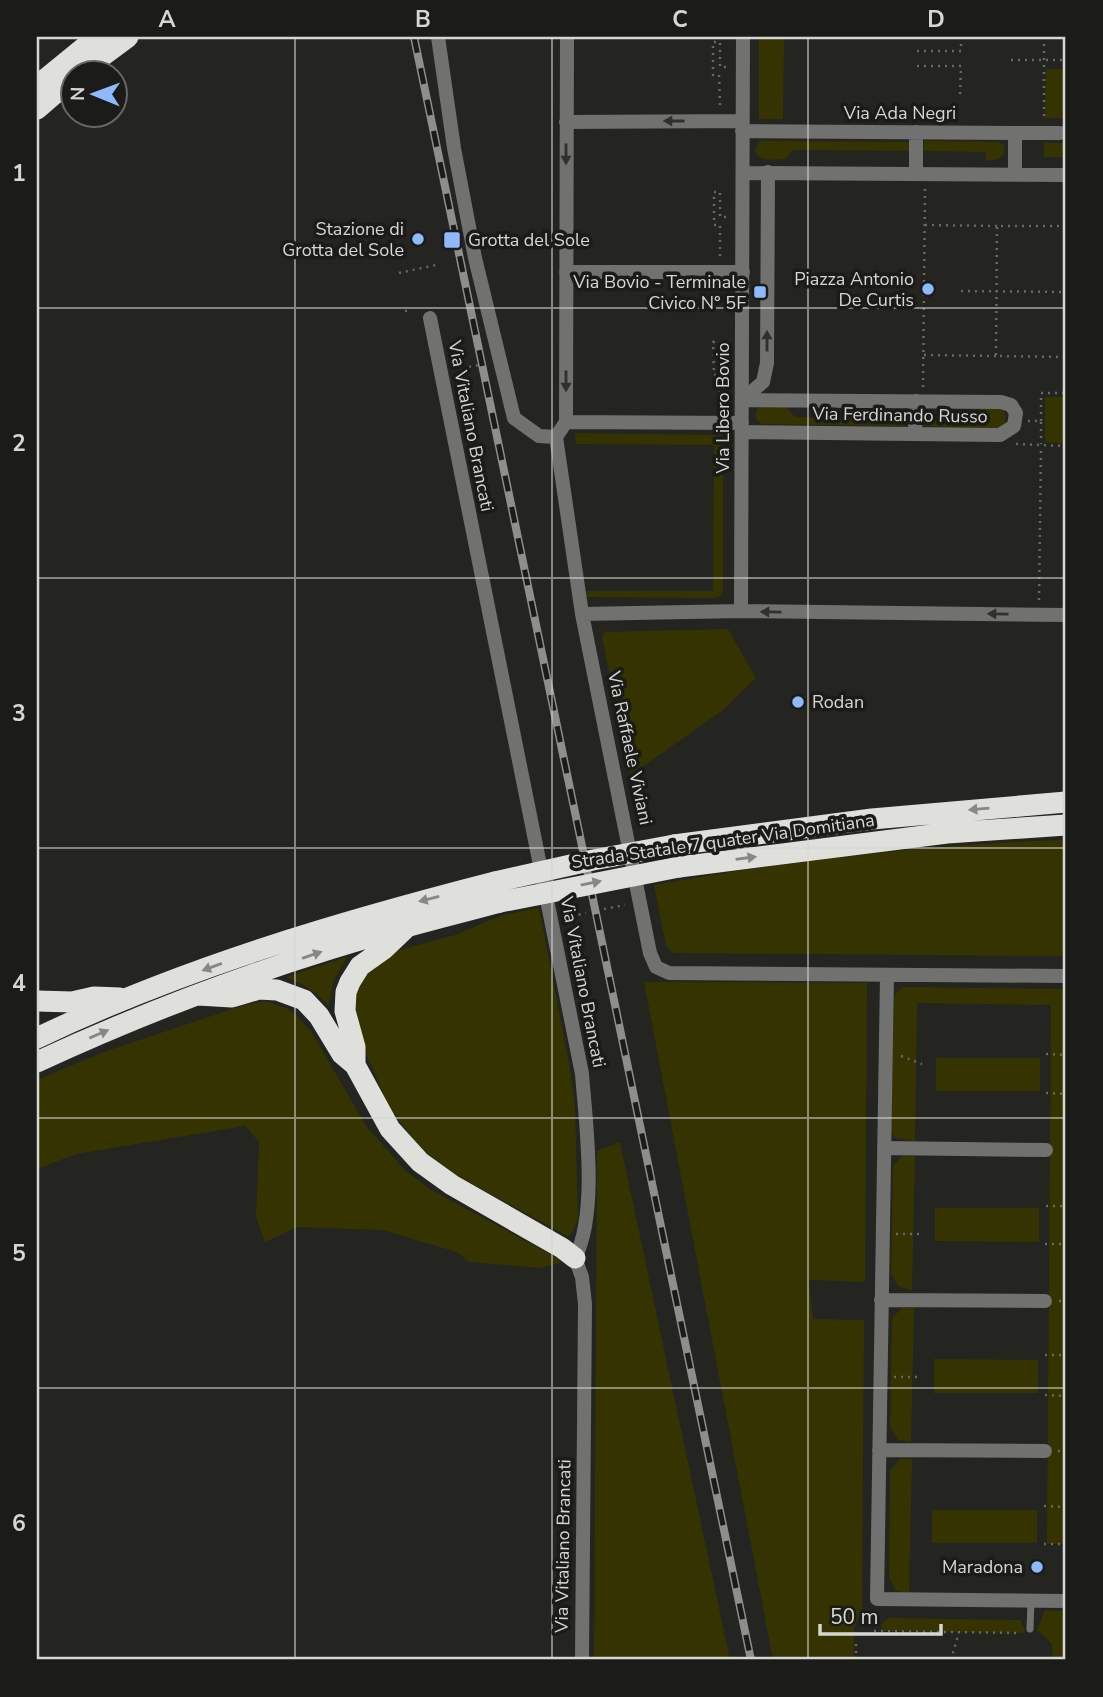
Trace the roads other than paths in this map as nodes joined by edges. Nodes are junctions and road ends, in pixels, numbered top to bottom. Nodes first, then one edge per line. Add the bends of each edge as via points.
1 (97, 37) edge
2 (438, 37) edge
3 (567, 37) edge
4 (743, 37) edge
5 (125, 38) edge
6 (75, 60) edge
7 (85, 60) edge
8 (60, 74) edge
9 (60, 78) edge
10 (37, 86) edge
11 (37, 109) edge
12 (566, 121) junction
13 (742, 126) junction
14 (916, 132) junction
15 (1015, 133) junction
16 (1060, 133) dead end
17 (743, 173) junction
18 (768, 173) junction
19 (921, 174) junction
20 (1015, 174) junction
21 (1066, 175) edge
22 (566, 272) junction
23 (743, 272) junction
24 (430, 318) dead end
25 (742, 400) junction
26 (919, 401) junction
27 (566, 422) junction
28 (742, 427) junction
29 (915, 433) junction
30 (556, 437) junction
31 (741, 611) junction
32 (582, 614) junction
33 (1066, 615) edge
34 (1056, 803) edge
35 (1057, 826) edge
36 (498, 892) junction
37 (407, 927) junction
38 (887, 976) junction
39 (1066, 976) edge
40 (198, 995) junction
41 (125, 999) junction
42 (37, 1001) edge
43 (37, 1038) edge
44 (37, 1062) edge
45 (355, 1065) junction
46 (884, 1148) junction
47 (1046, 1150) dead end
48 (575, 1258) junction
49 (881, 1300) junction
50 (1045, 1301) dead end
51 (879, 1450) junction
52 (1045, 1451) dead end
53 (1031, 1601) junction
54 (1066, 1601) edge
55 (1026, 1631) road end
56 (582, 1660) edge

1 - 6 highway
2 - 30 street via 475,258 514,418 539,436
3 - 12 street
4 - 13 street, Via Libero Bovio
5 - 7 highway
8 - 10 highway
9 - 11 highway
13 -> 12 street, Via Ada Negri
12 -> 22 street
13 - 14 street, Via Ada Negri
13 - 17 street, Via Libero Bovio
14 - 15 street, Via Ada Negri
14 - 19 street
15 - 16 street, Via Ada Negri
15 - 20 street
17 - 18 street
17 - 23 street, Via Libero Bovio
18 - 19 street
25 -> 18 street via 763,382 766,372
19 - 20 street
20 - 21 street
22 - 23 street
22 -> 27 street
23 - 25 street, Via Libero Bovio
24 - 48 street, Via Vitaliano Brancati via 578,1052 589,1199 585,1236
25 - 26 street, Via Ferdinando Russo
25 - 28 street, Via Libero Bovio
26 - 29 street
26 - 29 street, Via Ferdinando Russo via 1007,403 1014,409 1016,421 1000,435
27 - 28 street, Via Ferdinando Russo
27 - 30 street
28 - 29 street, Via Ferdinando Russo
28 - 31 street, Via Libero Bovio
30 - 32 street, Via Raffaele Viviani
31 - 32 street
33 -> 31 street
32 - 38 street, Via Raffaele Viviani via 656,967 669,973
34 -> 36 highway, Strada Statale 7 quater Via Domitiana, bridge via 674,845 593,860
36 -> 35 highway, Strada Statale 7 quater Via Domitiana, bridge via 934,835
36 - 37 highway, Strada Statale 7 quater Via Domitiana
36 -> 41 highway, Strada Statale 7 quater Via Domitiana via 363,916
40 -> 37 highway, Strada Statale 7 quater Via Domitiana via 331,948
37 - 45 highway via 366,961 350,982 345,1011
38 - 39 street, Via Raffaele Viviani
38 - 46 street
44 -> 40 highway, Strada Statale 7 quater Via Domitiana
40 - 45 highway via 232,997 259,989 278,990 304,1000
41 - 42 highway via 94,996 72,1002
41 - 43 highway, Strada Statale 7 quater Via Domitiana
45 - 48 highway via 390,1129 420,1162
46 - 47 street
46 - 49 street
48 - 56 street, Via Vitaliano Brancati via 585,1304
49 - 50 street
49 - 51 street
51 - 52 street
51 - 53 street via 877,1599
53 - 54 street
53 - 55 lane

